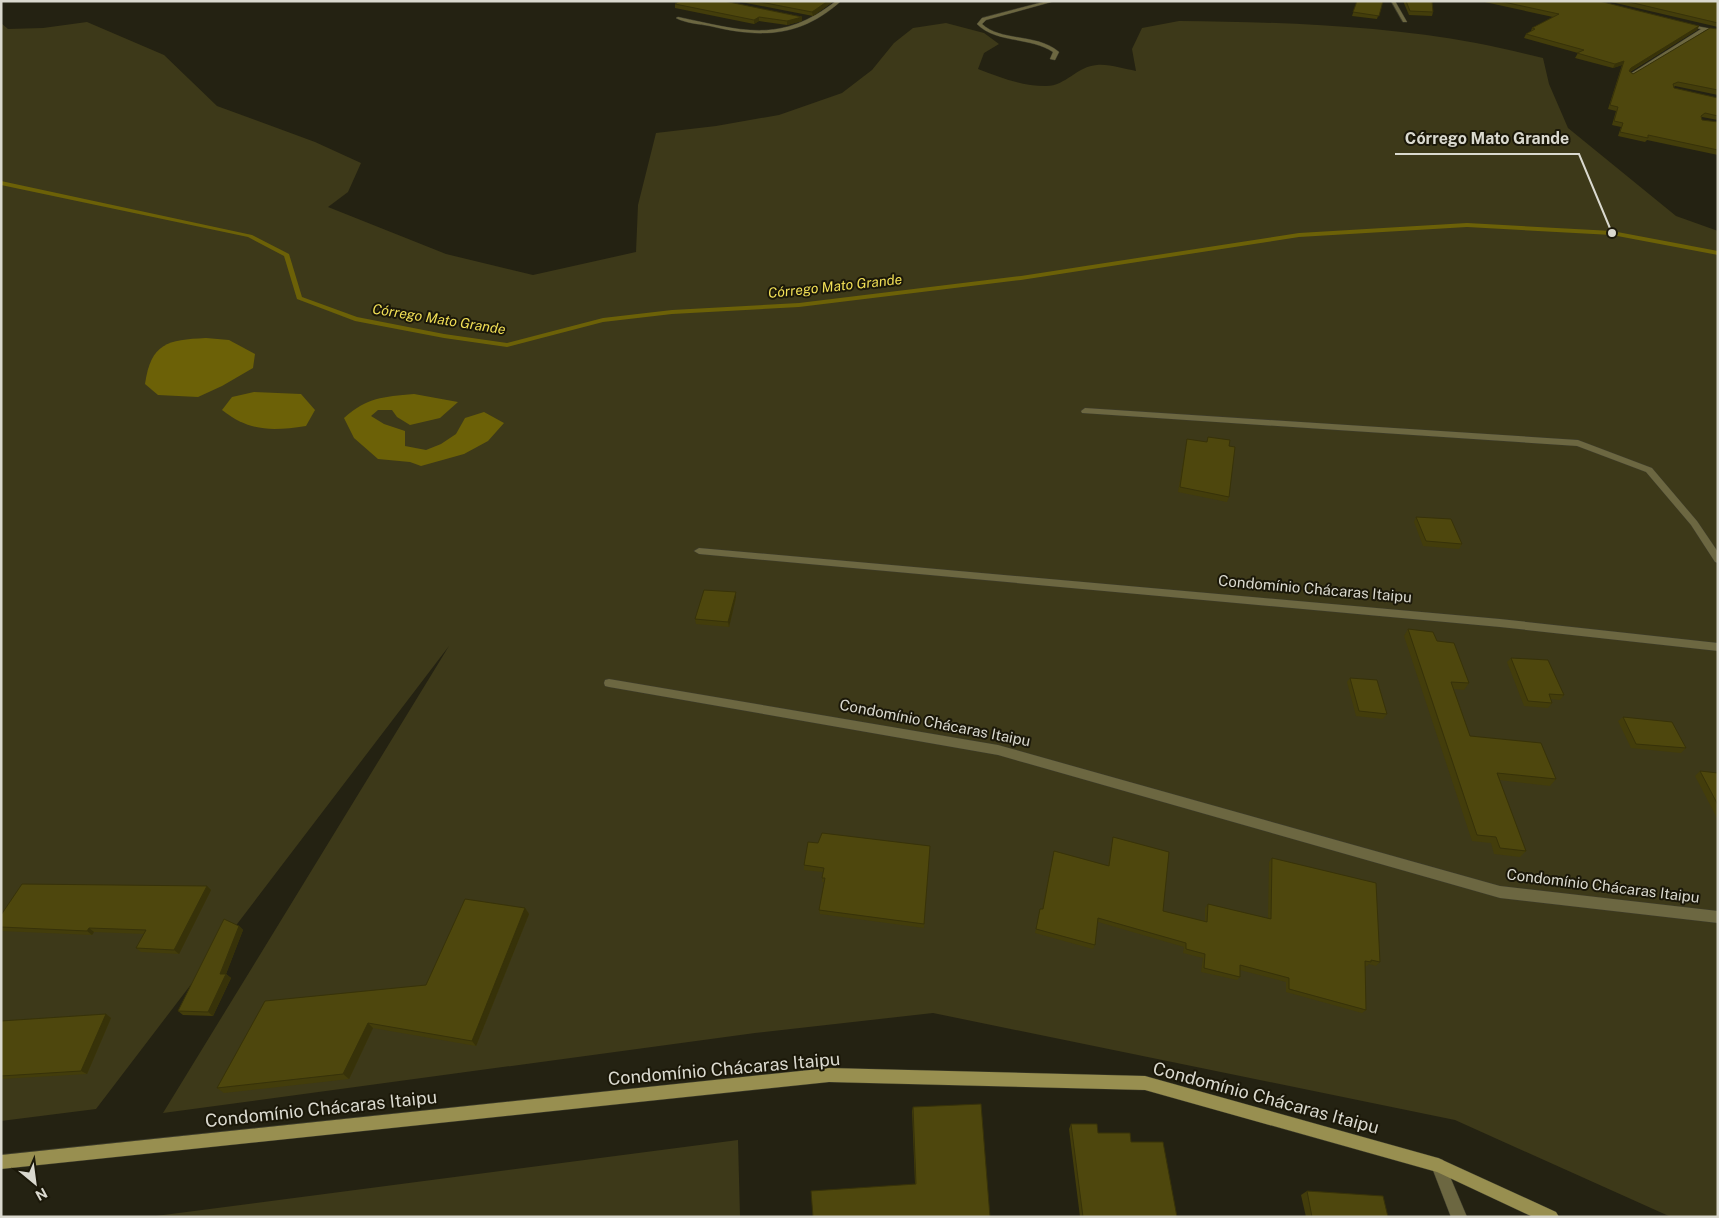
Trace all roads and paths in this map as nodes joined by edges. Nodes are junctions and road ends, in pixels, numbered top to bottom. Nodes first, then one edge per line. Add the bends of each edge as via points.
1 (839, 1) edge
2 (1053, 1) edge
3 (1393, 1) edge
4 (678, 18) dead end
5 (804, 18) edge
6 (814, 19) junction
7 (1405, 21) dead end
8 (1676, 22) edge
9 (1704, 29) junction
10 (1718, 32) edge
11 (1052, 59) dead end
12 (1632, 74) edge
13 (1084, 411) dead end
14 (699, 551) dead end
15 (1718, 560) edge
16 (1718, 647) edge
17 (609, 683) dead end
18 (1718, 917) edge
19 (1, 1162) edge
20 (1438, 1165) junction
21 (1459, 1217) edge
22 (1551, 1217) edge

1 - 6 street
2 - 11 street via 984,18 979,24 989,31 1051,47 1056,52
3 - 7 street
4 - 6 street via 758,34 787,30
5 - 6 street
8 - 9 street
9 - 10 street
9 - 12 street
13 - 15 street via 1578,443 1649,470 1694,523
14 - 16 street, Condomínio Chácaras Itaipu via 1500,623
17 - 18 street, Condomínio Chácaras Itaipu via 998,750 1500,892
19 - 20 street, Condomínio Chácaras Itaipu via 830,1075 1145,1083
20 - 21 street
20 - 22 street, Condomínio Chácaras Itaipu

